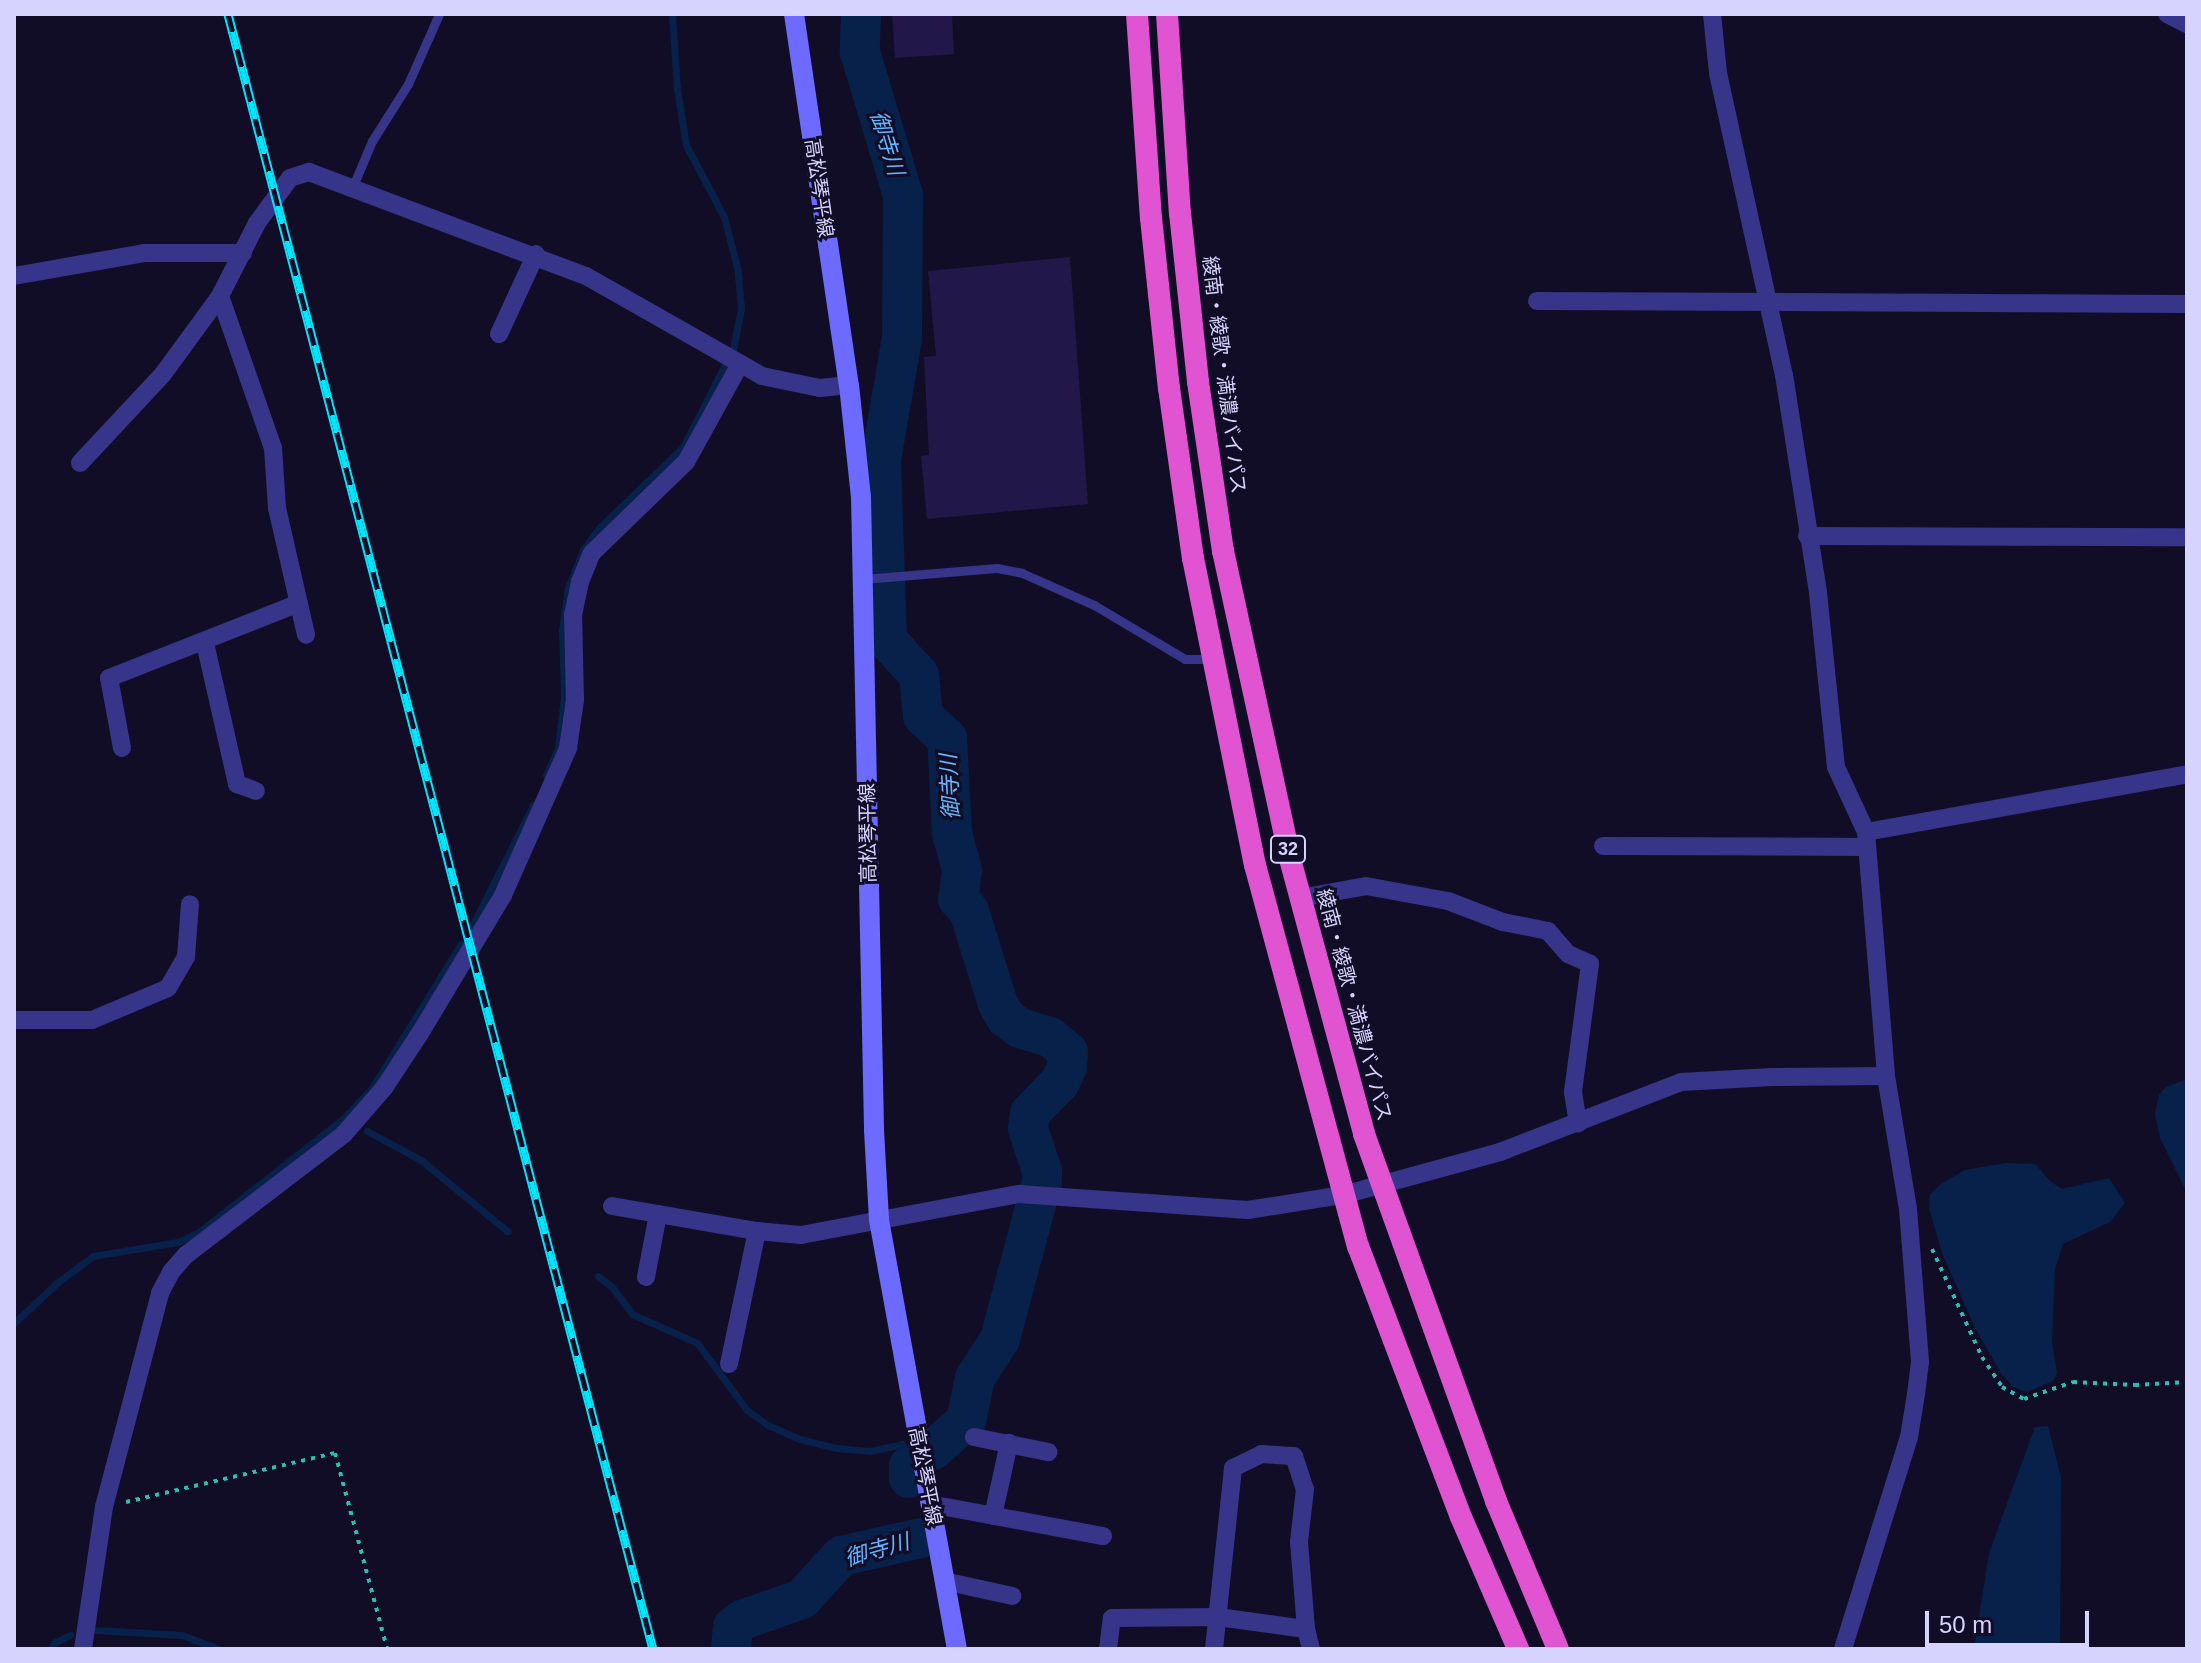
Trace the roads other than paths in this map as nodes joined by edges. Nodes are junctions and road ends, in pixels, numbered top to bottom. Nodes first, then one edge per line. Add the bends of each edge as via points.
1 (439, 14) edge
2 (794, 14) edge
3 (1137, 14) edge
4 (1167, 14) edge
5 (1712, 14) edge
6 (2167, 14) edge
7 (2187, 24) edge
8 (353, 186) junction
9 (243, 253) junction
10 (536, 254) junction
11 (14, 276) edge
12 (220, 296) junction
13 (1537, 301) dead end
14 (1770, 304) junction
15 (2187, 304) edge
16 (499, 334) dead end
17 (732, 360) junction
18 (849, 385) junction
19 (80, 463) dead end
20 (1807, 536) junction
21 (2187, 537) edge
22 (870, 578) junction
23 (299, 603) junction
24 (306, 635) dead end
25 (205, 643) junction
26 (1215, 659) junction
27 (122, 748) dead end
28 (2187, 774) edge
29 (256, 791) dead end
30 (1866, 839) junction
31 (1603, 846) dead end
32 (1300, 898) junction
33 (190, 904) dead end
34 (14, 1020) edge
35 (1886, 1076) junction
36 (1578, 1124) junction
37 (1382, 1186) junction
38 (1343, 1195) junction
39 (612, 1206) dead end
40 (658, 1214) junction
41 (879, 1220) junction
42 (757, 1231) junction
43 (646, 1277) dead end
44 (729, 1364) dead end
45 (974, 1437) dead end
46 (1009, 1443) junction
47 (1048, 1452) dead end
48 (930, 1504) junction
49 (993, 1516) junction
50 (1103, 1536) dead end
51 (944, 1581) junction
52 (1012, 1596) dead end
53 (1218, 1617) junction
54 (1306, 1629) junction
55 (83, 1649) edge
56 (957, 1649) edge
57 (1108, 1649) edge
58 (1214, 1649) edge
59 (1311, 1649) edge
60 (1518, 1649) edge
61 (1558, 1649) edge
62 (1843, 1649) edge

1 - 8 lane
2 - 18 main road, 高松琴平線
3 - 26 highway, 32 via 1169,388 1193,558
4 - 32 highway, 綾南・綾歌・満濃バイパス / 32 via 1184,259 1223,551
5 - 14 street via 1718,73
6 - 7 street
8 - 9 street via 309,172 290,178 257,223
8 - 10 street
9 - 11 street via 144,253
9 - 12 street
10 - 16 street
10 - 17 street via 586,276
12 - 19 street via 163,374
12 - 23 street via 273,448 277,508
13 - 14 street
14 - 15 street
14 - 20 street
17 - 18 street via 790,384
17 - 55 street via 686,462 592,553 573,615 575,700 568,748 503,895 419,1035 384,1088 344,1134 171,1272 147,1334 104,1507
18 - 22 main road, 高松琴平線
20 - 21 street
20 - 30 street via 1836,767
22 - 26 lane via 997,568 1022,573 1094,605 1185,659
22 - 41 main road, 高松琴平線
23 - 24 street
23 - 25 street
25 - 27 street via 109,678
25 - 29 street via 237,784
26 - 38 highway, 32 via 1255,865
28 - 30 street
30 - 31 street
30 - 35 street
32 - 36 street via 1366,886 1448,901 1503,922 1548,931 1568,954 1590,964 1573,1092
32 - 37 highway, 綾南・綾歌・満濃バイパス / 32
33 - 34 street via 186,957 168,988 92,1020
35 - 36 street via 1681,1082
35 - 62 street via 1908,1209 1920,1362 1909,1437
36 - 37 street
37 - 38 street
37 - 61 highway, 綾南・綾歌・満濃バイパス / 32 via 1496,1501
38 - 41 street via 1248,1210 1038,1196
38 - 60 highway, 32 via 1461,1517
39 - 40 street
40 - 42 street
40 - 43 street
41 - 42 street via 801,1235
41 - 48 main road, 高松琴平線
42 - 44 street
45 - 46 street
46 - 47 street
46 - 49 street
48 - 49 street
48 - 51 main road, 高松琴平線
49 - 50 street
51 - 52 street
51 - 56 main road, 高松琴平線
53 - 54 street
53 - 54 street via 1233,1468 1262,1454 1294,1456 1305,1489 1299,1542
53 - 57 street via 1112,1618
53 - 58 street
54 - 59 street

